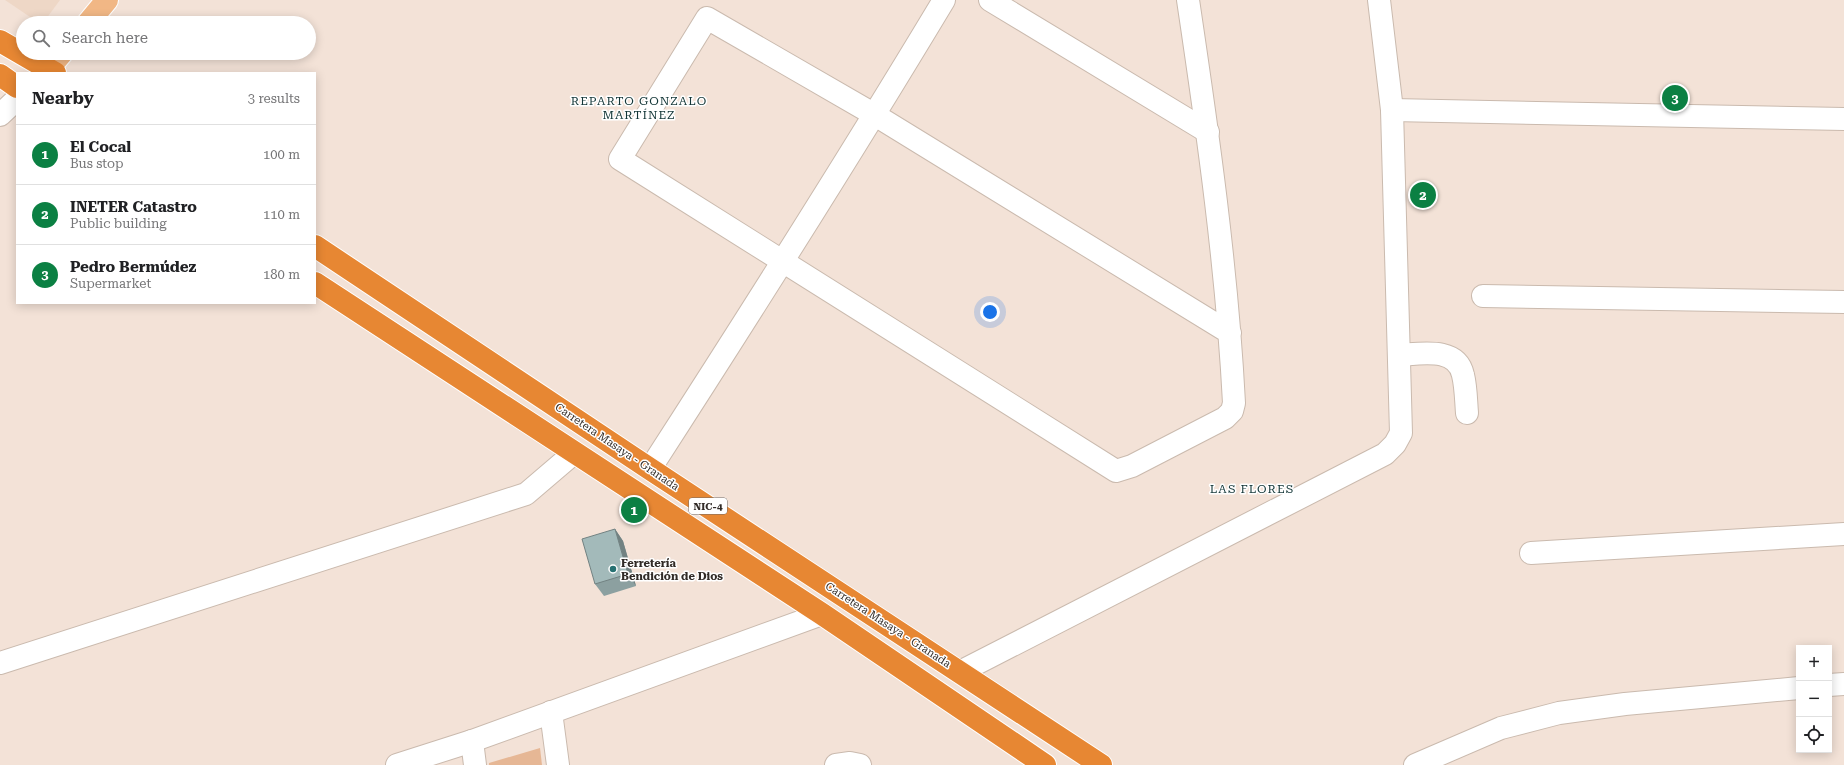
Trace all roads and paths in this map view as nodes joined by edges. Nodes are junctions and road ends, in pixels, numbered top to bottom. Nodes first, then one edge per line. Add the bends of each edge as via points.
1 (107, 0) edge
2 (944, 0) edge
3 (990, 0) edge
4 (1188, 0) edge
5 (1380, 0) edge
6 (94, 16) edge
7 (0, 41) edge
8 (16, 49) edge
9 (39, 60) edge
10 (53, 67) edge
11 (0, 76) edge
12 (16, 86) edge
13 (16, 100) edge
14 (1392, 110) junction
15 (0, 115) edge
16 (875, 115) junction
17 (1844, 119) edge
18 (1208, 132) junction
19 (316, 247) edge
20 (783, 262) junction
21 (316, 284) edge
22 (1483, 296) dead end
23 (1844, 302) edge
24 (1230, 333) junction
25 (1399, 355) junction
26 (1467, 413) dead end
27 (574, 453) junction
28 (650, 469) junction
29 (1844, 534) edge
30 (1531, 552) dead end
31 (822, 614) junction
32 (0, 663) edge
33 (960, 672) junction
34 (1844, 684) edge
35 (1832, 685) edge
36 (1796, 688) edge
37 (551, 712) junction
38 (472, 741) junction
39 (397, 765) edge
40 (475, 765) edge
41 (558, 765) edge
42 (836, 765) edge
43 (860, 765) edge
44 (1046, 765) edge
45 (1101, 765) edge
46 (1415, 765) edge

1 - 6 main road
2 - 16 street
3 - 18 street
4 - 18 street
5 - 14 street
7 - 8 highway
9 - 10 highway
11 - 12 highway
13 - 15 street
14 - 17 street
14 - 25 street
16 - 20 street
16 - 20 street via 707,18 620,159
16 - 24 street
18 - 24 street
19 - 28 highway, Carretera Masaya - Granada / NIC-4
20 - 24 street via 1116,471 1132,466 1225,418 1232,411 1234,403
20 - 28 street
21 - 27 highway, NIC-4
22 - 23 street
25 - 26 street via 1436,353 1451,357 1463,374
25 - 33 street via 1401,433 1385,454
27 - 31 highway, NIC-4
27 - 32 street via 526,494
28 - 33 highway, Carretera Masaya - Granada / NIC-4
29 - 30 street
31 - 37 street
31 - 44 highway, NIC-4
33 - 45 highway, Carretera Masaya - Granada / NIC-4
34 - 35 street
36 - 46 street via 1625,704 1559,713 1501,728
37 - 38 street
37 - 41 street
38 - 39 street
38 - 40 street
42 - 43 street

